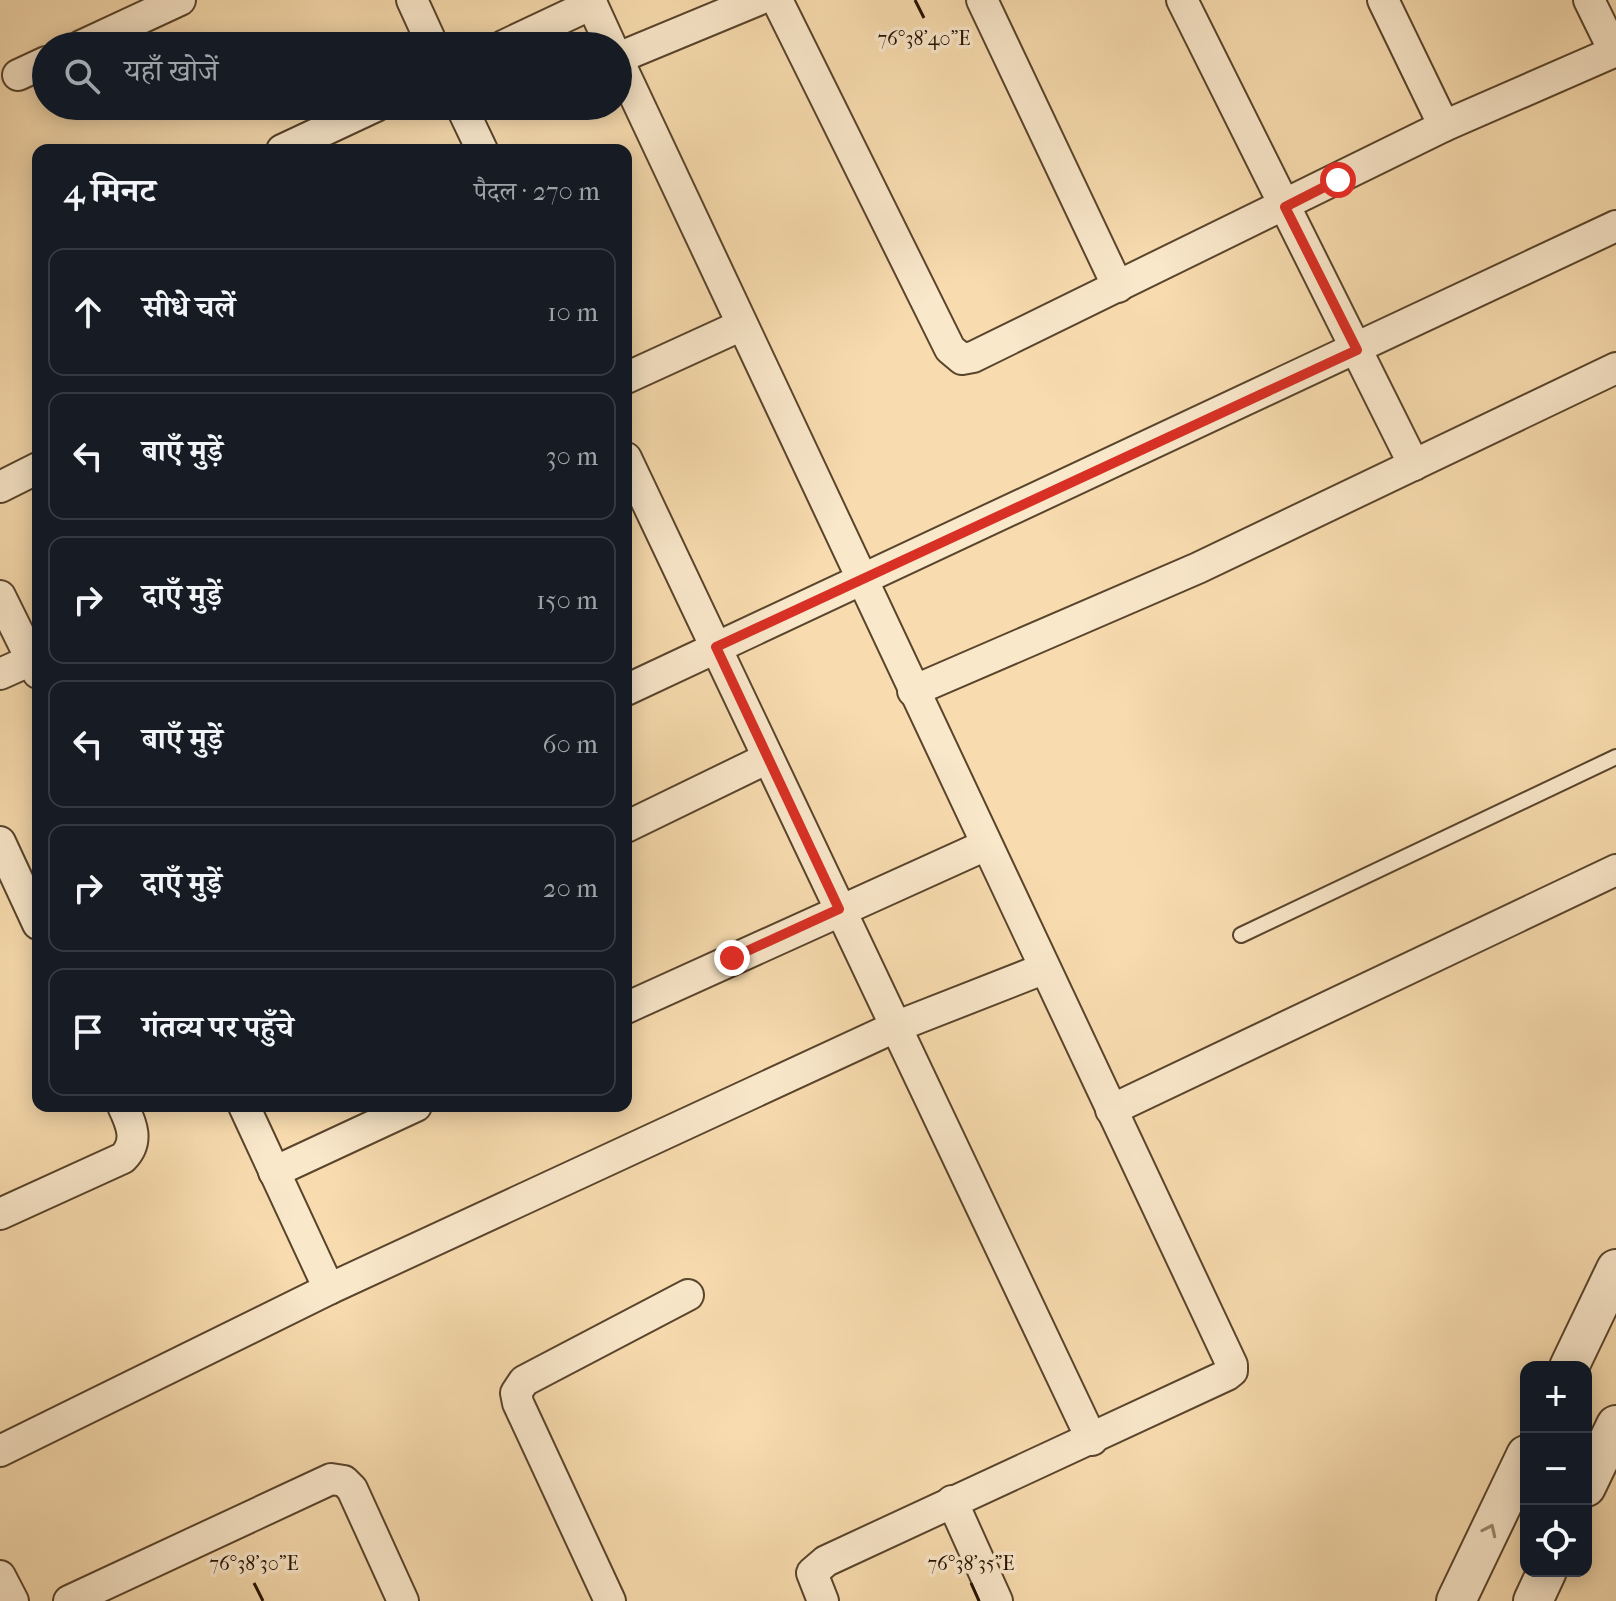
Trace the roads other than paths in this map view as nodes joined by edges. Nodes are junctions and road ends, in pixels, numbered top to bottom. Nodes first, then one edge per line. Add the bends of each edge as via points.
1 (180, 0) edge
2 (412, 0) edge
3 (758, 0) edge
4 (777, 0) edge
5 (982, 0) edge
6 (1182, 0) edge
7 (1383, 0) edge
8 (1589, 0) edge
9 (591, 2) edge
10 (111, 32) edge
11 (427, 32) edge
12 (531, 32) edge
13 (605, 32) edge
14 (1615, 51) edge
15 (632, 53) edge
16 (32, 68) edge
17 (18, 75) dead end
18 (632, 89) edge
19 (346, 120) edge
20 (468, 120) edge
21 (1444, 126) junction
22 (295, 144) edge
23 (479, 144) edge
24 (1285, 207) junction
25 (1616, 226) edge
26 (1118, 287) junction
27 (742, 325) junction
28 (1357, 350) junction
29 (1616, 368) edge
30 (632, 375) edge
31 (1414, 465) junction
32 (32, 471) edge
33 (0, 487) edge
34 (635, 502) edge
35 (861, 578) junction
36 (0, 596) edge
37 (716, 647) junction
38 (32, 656) edge
39 (32, 664) edge
40 (0, 674) edge
41 (632, 687) edge
42 (913, 691) junction
43 (1616, 757) edge
44 (768, 758) junction
45 (632, 824) edge
46 (0, 842) edge
47 (986, 845) junction
48 (1616, 870) edge
49 (839, 909) junction
50 (32, 911) edge
51 (1241, 935) dead end
52 (1043, 969) junction
53 (632, 1005) edge
54 (895, 1027) junction
55 (1111, 1110) junction
56 (125, 1112) edge
57 (247, 1112) edge
58 (403, 1112) edge
59 (274, 1172) junction
60 (0, 1214) edge
61 (1616, 1269) edge
62 (329, 1289) junction
63 (688, 1295) dead end
64 (1572, 1361) edge
65 (1616, 1425) edge
66 (1092, 1440) junction
67 (0, 1451) edge
68 (1520, 1468) edge
69 (1592, 1475) edge
70 (952, 1501) junction
71 (0, 1576) edge
72 (1544, 1577) edge
73 (13, 1601) edge
74 (69, 1601) edge
75 (403, 1601) edge
76 (610, 1601) edge
77 (823, 1601) edge
78 (997, 1601) edge
79 (1456, 1601) edge
80 (1533, 1601) edge

1 - 10 street
2 - 11 street
3 - 15 street
4 - 26 street via 956,356 973,357
5 - 26 street
6 - 24 street
7 - 21 street
8 - 14 street
9 - 12 street
9 - 13 street
14 - 21 street
16 - 17 street
18 - 27 street
19 - 22 street
20 - 23 street
21 - 24 street
24 - 26 street
24 - 28 street
25 - 28 street
27 - 30 street
27 - 35 street
28 - 31 street
28 - 35 street
29 - 31 street
31 - 42 street via 1198,568
32 - 33 street
34 - 37 street
35 - 37 street
35 - 42 street
36 - 38 street
37 - 41 street
37 - 44 street
39 - 40 street
42 - 47 street
43 - 51 lane
44 - 45 street
44 - 49 street
46 - 50 street
47 - 49 street
47 - 52 street
48 - 55 street
49 - 53 street
49 - 54 street
52 - 54 street
52 - 55 street
54 - 62 street
54 - 66 street
55 - 66 street via 1232,1371
56 - 60 street via 134,1136 132,1149 123,1158
57 - 59 street
58 - 59 street
59 - 62 street
61 - 64 street
62 - 67 street
63 - 76 street via 524,1381 516,1393
65 - 69 street
66 - 70 street
79 -> 68 street
70 - 77 street via 815,1568 813,1579
70 - 78 street
71 - 73 street
72 - 80 street
74 - 75 street via 331,1479 352,1489

